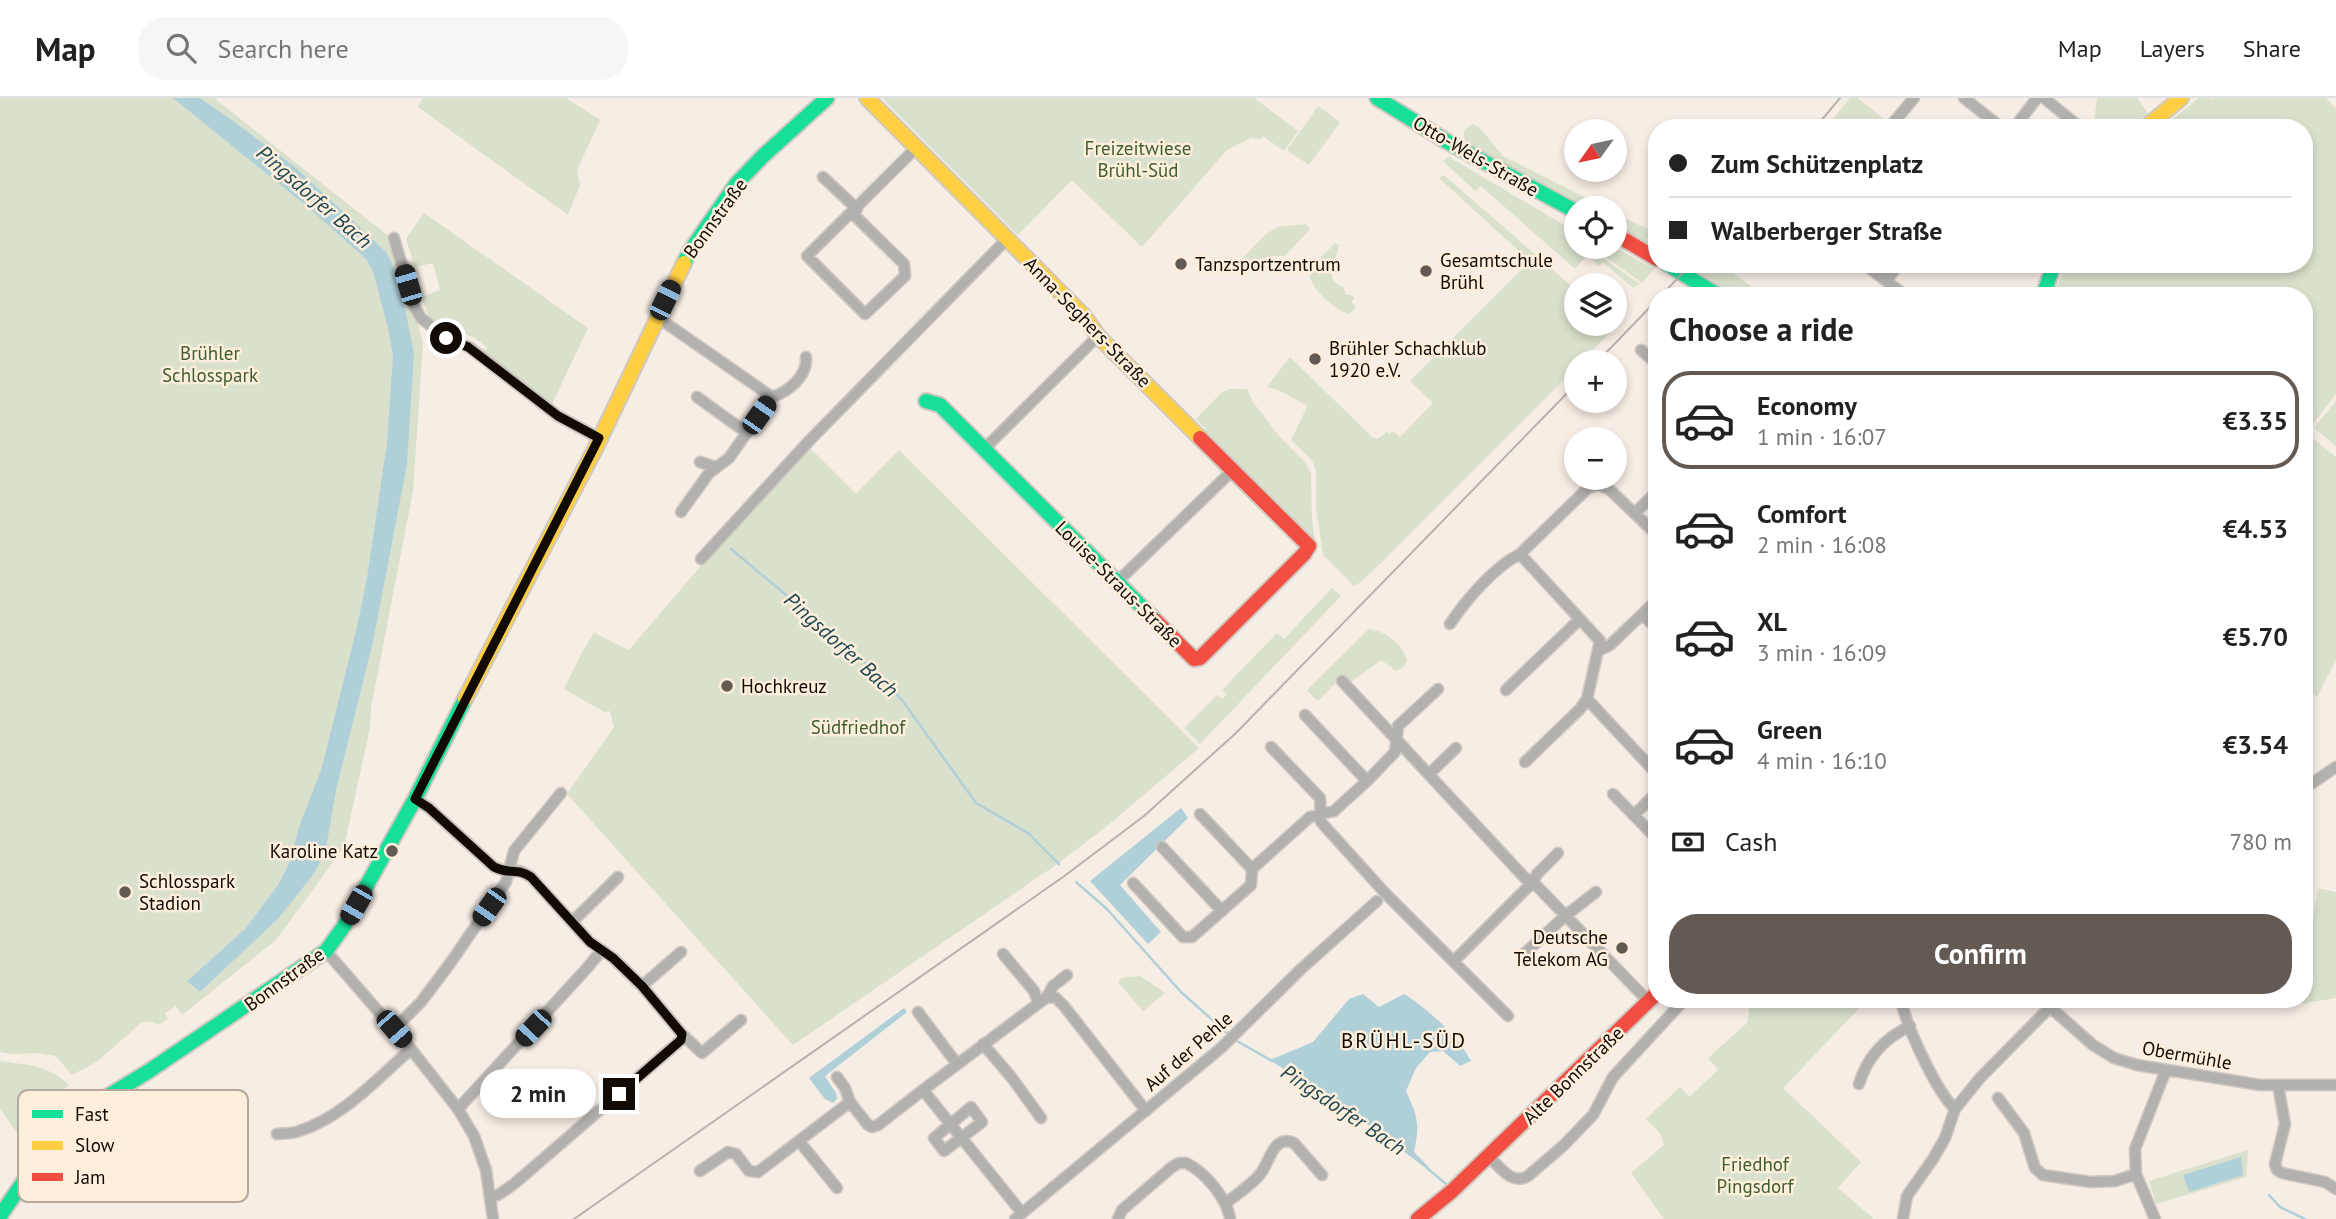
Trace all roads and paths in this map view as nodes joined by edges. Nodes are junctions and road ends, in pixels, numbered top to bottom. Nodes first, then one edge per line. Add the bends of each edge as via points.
1 (827, 98) edge
2 (867, 98) edge
3 (1377, 98) edge
4 (1914, 98) edge
5 (1964, 98) edge
6 (2037, 98) edge
7 (2044, 98) edge
8 (2181, 98) edge
9 (1896, 119) edge
10 (1991, 119) edge
11 (2021, 119) edge
12 (2070, 119) edge
13 (2156, 119) edge
14 (917, 147) junction
15 (824, 177) dead end
16 (1564, 205) edge
17 (855, 211) junction
18 (394, 239) dead end
19 (1007, 240) junction
20 (1627, 241) edge
21 (1648, 254) edge
22 (1682, 273) edge
23 (1876, 273) edge
24 (1892, 273) edge
25 (1886, 281) junction
26 (1704, 287) edge
27 (1894, 287) edge
28 (657, 317) junction
29 (1098, 336) junction
30 (1641, 350) dead end
31 (1648, 356) edge
32 (806, 357) dead end
33 (697, 397) dead end
34 (772, 397) junction
35 (926, 401) dead end
36 (747, 433) junction
37 (599, 438) junction
38 (983, 450) junction
39 (700, 462) dead end
40 (716, 467) junction
41 (1233, 470) junction
42 (1648, 500) edge
43 (681, 512) dead end
44 (1635, 513) junction
45 (1648, 526) edge
46 (1309, 546) joint
47 (1520, 554) junction
48 (701, 559) dead end
49 (1116, 583) junction
50 (1648, 610) edge
51 (1643, 615) junction
52 (1578, 620) junction
53 (1648, 620) edge
54 (1450, 624) dead end
55 (1598, 651) junction
56 (1342, 681) dead end
57 (1438, 690) dead end
58 (1506, 690) dead end
59 (1587, 699) junction
60 (1305, 715) dead end
61 (1395, 739) junction
62 (1272, 747) dead end
63 (1456, 748) dead end
64 (1525, 762) dead end
65 (1648, 764) edge
66 (2336, 767) edge
67 (1429, 774) junction
68 (1367, 781) junction
69 (2313, 783) edge
70 (561, 793) dead end
71 (1613, 794) dead end
72 (415, 799) junction
73 (1648, 801) edge
74 (1200, 814) dead end
75 (1321, 814) junction
76 (1634, 815) junction
77 (1648, 830) edge
78 (1162, 846) dead end
79 (1558, 853) dead end
80 (1252, 869) junction
81 (508, 872) junction
82 (618, 877) dead end
83 (1533, 882) junction
84 (1133, 883) dead end
85 (1596, 892) dead end
86 (1377, 901) dead end
87 (1222, 911) junction
88 (1565, 916) junction
89 (572, 922) junction
90 (602, 950) junction
91 (326, 951) junction
92 (681, 952) dead end
93 (1003, 954) dead end
94 (1523, 955) dead end
95 (1454, 961) junction
96 (1068, 975) dead end
97 (642, 986) junction
98 (1648, 992) edge
99 (1043, 1000) junction
100 (1648, 1002) edge
101 (1677, 1008) edge
102 (1902, 1008) edge
103 (2051, 1008) joint
104 (918, 1012) dead end
105 (1508, 1016) dead end
106 (741, 1020) dead end
107 (1910, 1026) junction
108 (394, 1029) junction
109 (682, 1034) junction
110 (983, 1044) junction
111 (411, 1049) junction
112 (957, 1064) junction
113 (2166, 1070) junction
114 (837, 1077) dead end
115 (1860, 1084) dead end
116 (2278, 1085) junction
117 (2336, 1085) edge
118 (118, 1090) edge
119 (923, 1090) junction
120 (1998, 1098) dead end
121 (850, 1102) junction
122 (458, 1109) junction
123 (1955, 1109) junction
124 (1146, 1111) junction
125 (1041, 1118) dead end
126 (952, 1124) junction
127 (277, 1134) dead end
128 (963, 1137) junction
129 (799, 1141) junction
130 (1488, 1156) junction
131 (700, 1171) dead end
132 (2136, 1174) junction
133 (1322, 1175) dead end
134 (837, 1188) dead end
135 (2336, 1189) edge
136 (18, 1190) edge
137 (490, 1197) junction
138 (1226, 1203) junction
139 (0, 1216) edge
140 (1019, 1216) edge
141 (493, 1219) edge
142 (1118, 1219) edge
143 (1230, 1219) edge
144 (1418, 1219) edge
145 (1903, 1219) edge
146 (2155, 1219) edge

1 - 28 street, Bonnstraße via 729,194 690,251
2 - 14 street, Anna-Seghers-Straße
3 - 16 street, Otto-Wels-Straße
4 - 9 street
5 - 10 street
6 - 11 street
7 - 12 street
8 - 13 street
14 - 17 street
14 - 19 street, Anna-Seghers-Straße
15 - 17 street
17 - 17 street via 807,256 865,314 905,276 904,264
18 - 37 street via 421,318 446,338 468,347 558,416
19 - 29 street, Anna-Seghers-Straße via 1084,316
19 - 48 street via 810,440
20 - 21 street
22 - 26 street
23 - 25 street
24 - 25 street
25 - 27 street
28 - 34 street
28 - 37 street, Bonnstraße
29 - 38 street
29 - 41 street, Anna-Seghers-Straße
30 - 31 street
32 - 34 street via 803,373 788,390
33 - 36 street
34 - 36 street
35 - 38 street, Louise-Straus-Straße via 940,405
36 - 40 street
37 - 72 street, Bonnstraße
38 - 49 street, Louise-Straus-Straße
39 - 40 street
40 - 43 street
41 - 46 street, Anna-Seghers-Straße
41 - 49 street
42 - 44 street
44 - 45 street
44 - 47 street via 1609,489 1588,488
46 - 49 street, Louise-Straus-Straße via 1195,659
47 - 52 street
47 - 54 street via 1507,560
50 - 51 street
51 - 53 street
51 - 55 street
52 - 55 street via 1600,641
52 - 58 street
55 - 59 street
56 - 61 street
57 - 61 street via 1398,726
59 - 64 street
59 - 65 street
60 - 68 street
61 - 67 street
61 - 68 street via 1395,752
62 - 75 street via 1320,799
63 - 67 street
66 - 69 street
67 - 83 street
68 - 75 street via 1334,811
70 - 81 street via 514,851
71 - 76 street
72 - 81 street via 494,867
72 - 91 street, Bonnstraße
73 - 76 street
74 - 80 street
75 - 80 street via 1310,817
75 - 95 street via 1321,822 1385,893
76 - 77 street
78 - 87 street
79 - 83 street
80 - 87 street via 1251,885
81 - 89 street via 520,870 531,877
81 - 108 street via 506,882 451,962
82 - 89 street
83 - 88 street
83 - 95 street
84 - 87 street via 1184,937 1192,937
85 - 88 street
86 - 124 street, Auf der Pehle via 1221,1048
88 - 94 street
88 - 98 street
89 - 90 street
90 - 97 street
90 - 122 street
91 - 108 street
91 - 118 street, Bonnstraße
92 - 97 street
93 - 99 street
95 - 105 street
96 - 99 street
97 - 109 street
99 - 110 street
99 - 124 street via 1056,998 1064,1006
100 - 130 street, Alte Bonnstraße
101 - 130 street, Alte Bonnstraße via 1613,1077 1593,1115 1528,1176 1513,1179
102 - 107 street
103 - 113 street, Obermühle via 2114,1058
103 - 123 street
104 - 112 street
106 - 109 street via 702,1053
107 - 115 street via 1892,1034 1865,1066
107 - 123 street via 1940,1091
108 - 111 street
109 - 137 street via 681,1040 514,1184
110 - 112 street
110 - 125 street
111 - 122 street
111 - 127 street via 325,1120 297,1132
112 - 119 street
113 - 116 street, Obermühle
113 - 132 street via 2136,1149
114 - 121 street
116 - 117 street, Obermühle
116 - 135 street via 2285,1124 2277,1170
119 - 121 street via 872,1127
119 - 126 street
120 - 132 street via 2024,1133 2035,1168 2043,1175 2091,1182
121 - 129 street
122 - 137 street via 474,1136
123 - 145 street via 1939,1148 1907,1196
124 - 140 street, Auf der Pehle
126 - 128 street
126 - 128 street via 934,1138 944,1151
126 - 128 street via 971,1107 982,1122
128 - 140 street
129 - 131 street via 758,1172 749,1171 732,1152
129 - 134 street
130 - 144 street, Alte Bonnstraße
132 - 146 street
133 - 138 street via 1289,1140 1272,1150 1260,1174
136 - 139 street, Bonnstraße
137 - 141 street
138 - 142 street via 1193,1166 1179,1163 1122,1210
138 - 143 street

